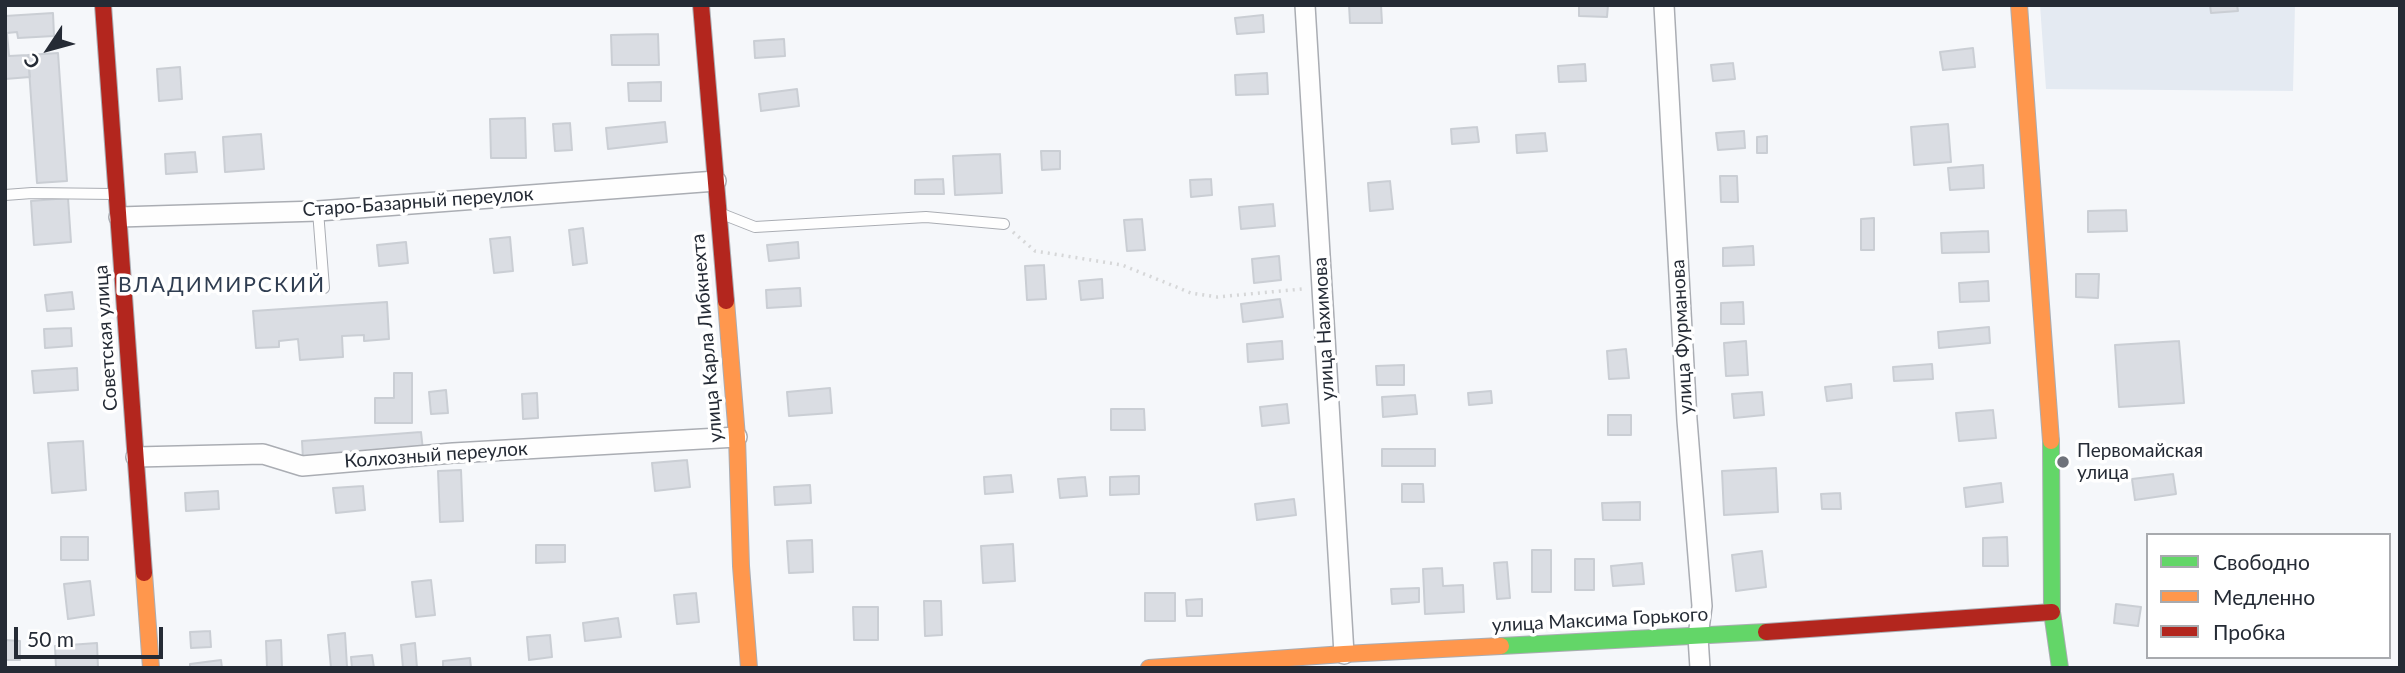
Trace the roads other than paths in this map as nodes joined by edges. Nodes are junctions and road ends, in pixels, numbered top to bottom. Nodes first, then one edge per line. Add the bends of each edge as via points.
1 (103, 5) edge
2 (701, 5) edge
3 (1305, 5) edge
4 (1664, 5) edge
5 (2019, 5) edge
6 (716, 181) junction
7 (117, 194) junction
8 (5, 195) edge
9 (318, 211) junction
10 (719, 213) junction
11 (119, 218) junction
12 (1004, 224) road end
13 (324, 288) dead end
14 (737, 437) junction
15 (136, 457) junction
16 (2052, 611) junction
17 (1698, 637) junction
18 (1344, 654) junction
19 (1372, 660) edge
20 (151, 668) edge
21 (749, 668) edge
22 (1149, 668) edge
23 (1700, 668) edge
24 (2060, 668) edge

1 - 7 street, Советская улица
2 - 6 street, улица Карла Либкнехта
3 - 18 street, улица Нахимова
4 - 17 street, улица Фурманова via 1702,606
5 - 16 street via 2053,463
6 - 9 street, Старо-Базарный переулок
6 - 10 street, улица Карла Либкнехта
7 - 8 lane
7 - 11 street, Советская улица
9 - 11 street, Старо-Базарный переулок
9 - 13 lane
10 - 12 lane via 755,227 926,217
10 - 14 street, улица Карла Либкнехта
11 - 15 street, Советская улица
14 - 15 street, Колхозный переулок via 302,466 263,454
14 - 21 street, улица Карла Либкнехта
15 - 20 street, Советская улица
16 - 17 street, улица Максима Горького
16 - 24 street
17 - 19 street, улица Максима Горького
17 - 23 street, улица Фурманова
18 - 19 street, улица Максима Горького
18 - 22 street, улица Максима Горького

